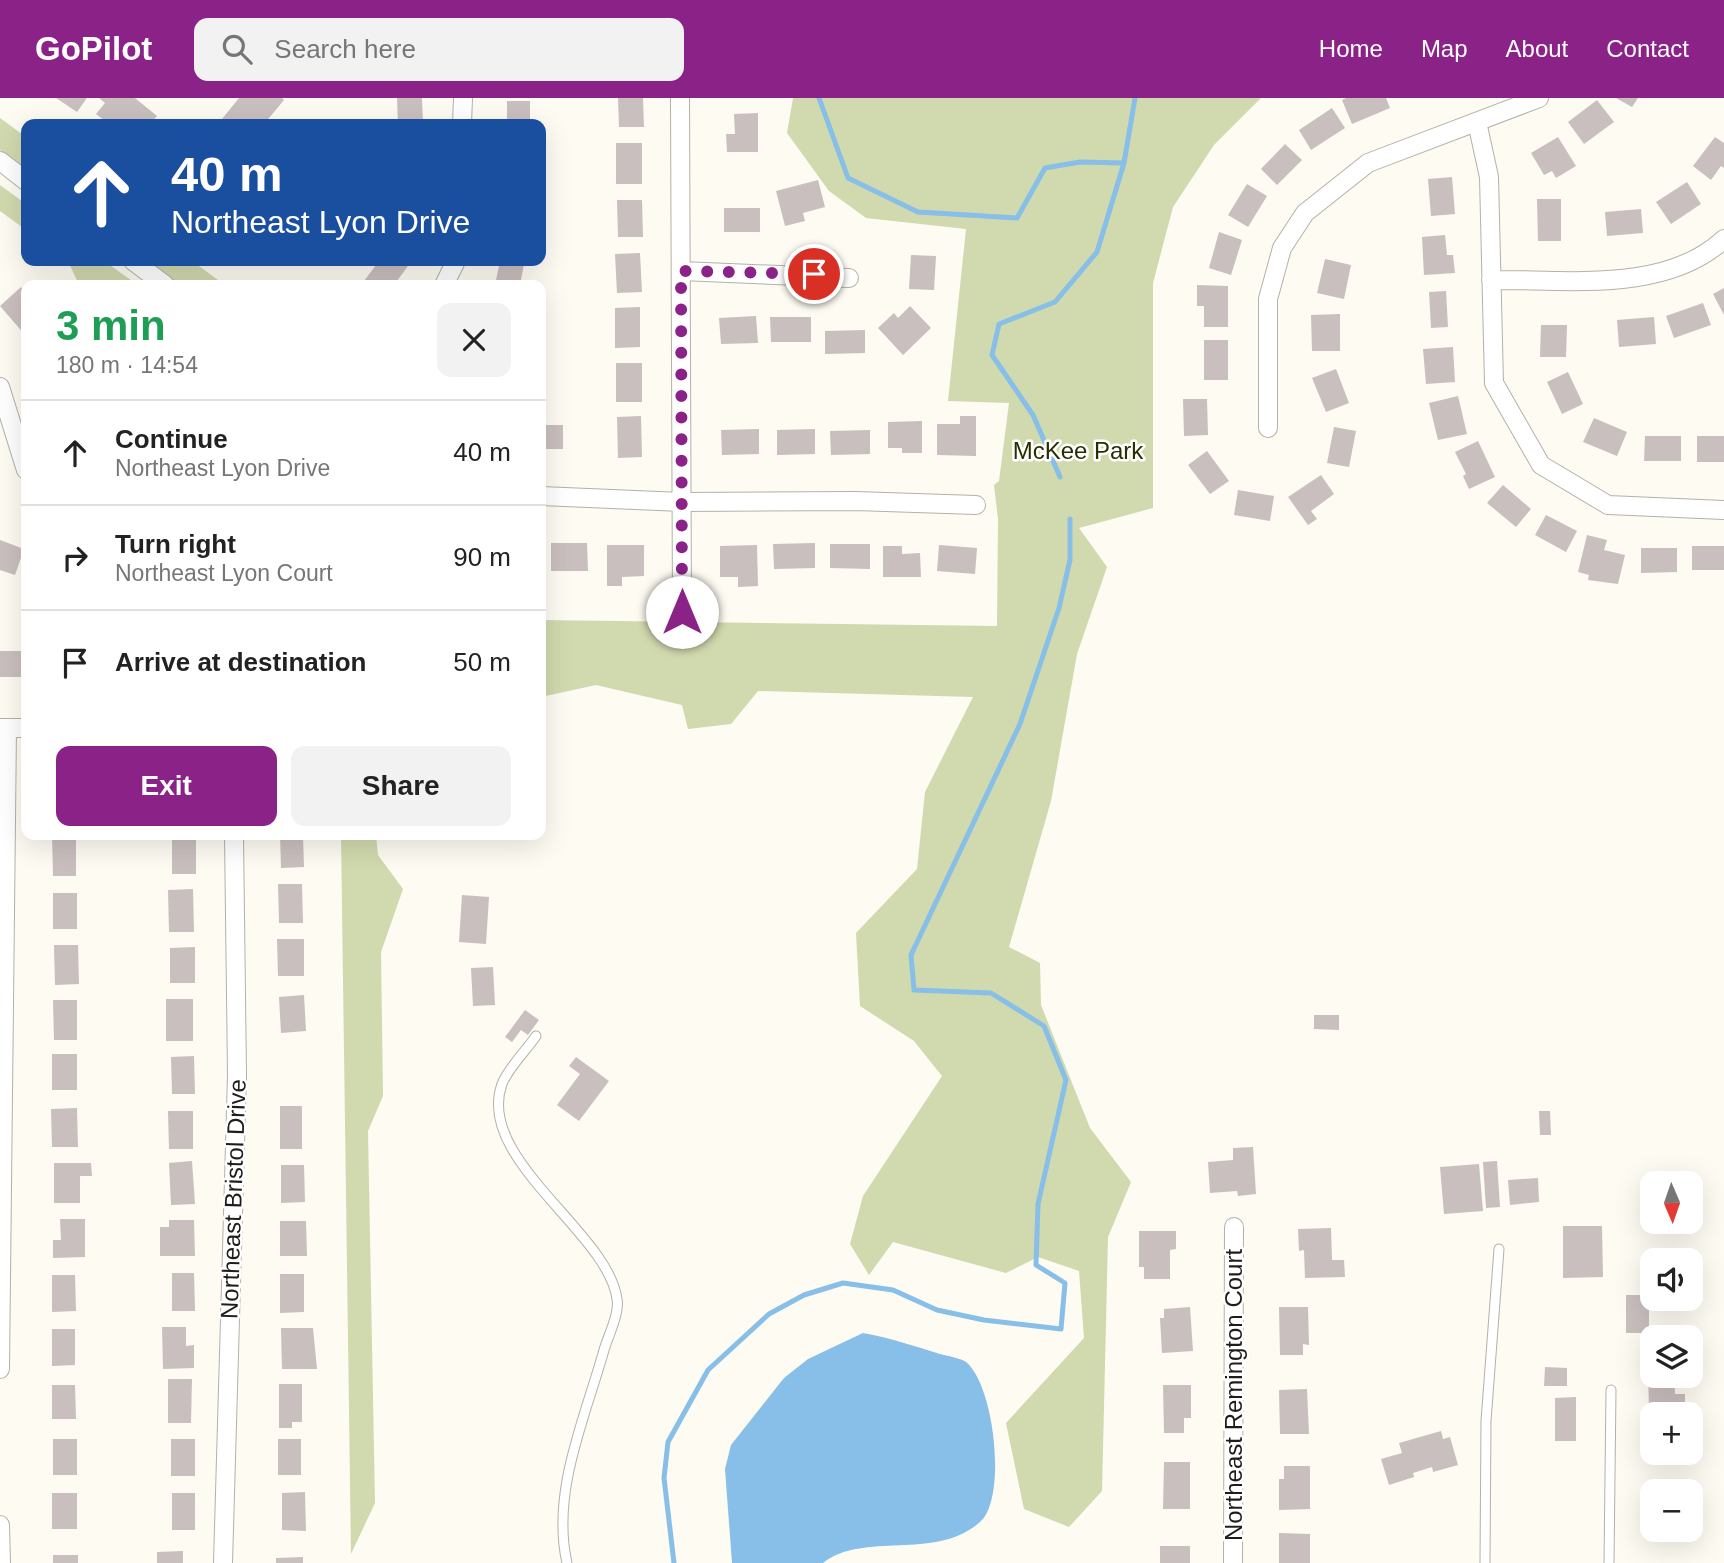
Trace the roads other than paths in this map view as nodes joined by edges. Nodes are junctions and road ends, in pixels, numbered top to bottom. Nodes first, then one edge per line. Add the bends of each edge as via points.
1 (463, 98) edge
2 (680, 98) edge
3 (1539, 98) edge
4 (462, 119) edge
5 (1478, 121) junction
6 (0, 161) edge
7 (21, 177) edge
8 (1724, 239) edge
9 (139, 266) edge
10 (681, 271) junction
11 (849, 278) dead end
12 (158, 280) edge
13 (1491, 280) junction
14 (0, 387) edge
15 (1268, 428) dead end
16 (21, 454) edge
17 (546, 496) edge
18 (682, 502) junction
19 (975, 505) dead end
20 (1724, 510) edge
21 (682, 612) dead end
22 (3, 728) edge
23 (21, 728) edge
24 (234, 840) edge
25 (536, 1036) dead end
26 (1234, 1227) dead end
27 (1499, 1249) dead end
28 (0, 1369) edge
29 (1611, 1390) dead end
30 (0, 1525) edge
31 (1, 1563) edge
32 (223, 1563) edge
33 (567, 1563) edge
34 (1233, 1563) edge
35 (1485, 1563) edge
36 (1609, 1563) edge

1 - 4 street
2 - 10 street
3 - 5 street
5 - 13 street via 1489,177
5 - 15 street via 1368,163 1306,213 1282,248 1268,299
6 - 7 street
8 - 13 street via 1676,269 1620,278
9 - 12 street
10 - 11 street
10 - 18 street
13 - 20 street via 1494,383 1541,465 1608,505
14 - 16 street
17 - 18 street
18 - 19 street
18 - 21 street
22 - 23 street
22 - 28 street
24 - 32 street, Northeast Bristol Drive via 237,1075
25 - 33 lane via 503,1083 502,1118 518,1158 602,1261 618,1301 563,1495 561,1535
26 - 34 street, Northeast Remington Court
27 - 35 lane via 1486,1421
29 - 36 lane
30 - 31 street

